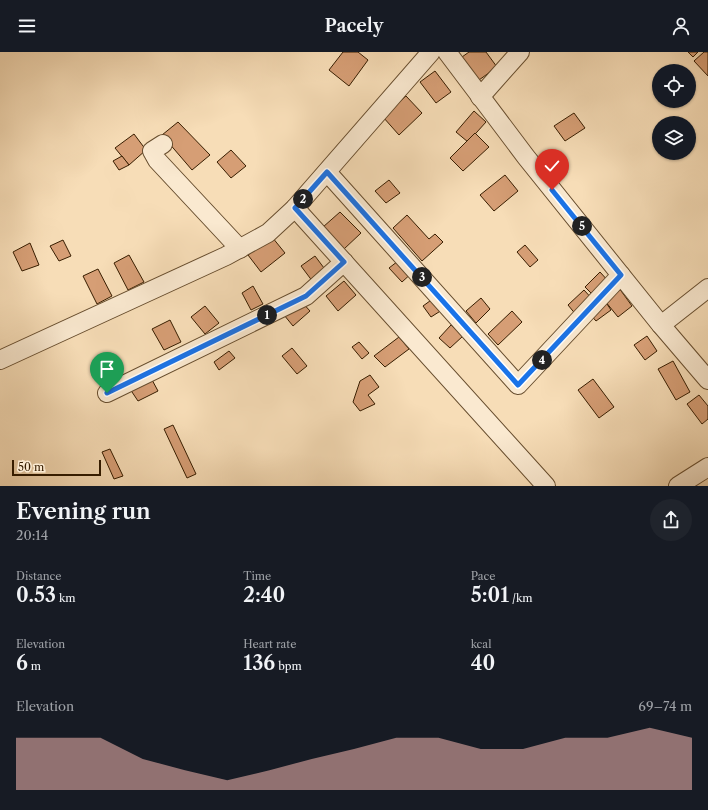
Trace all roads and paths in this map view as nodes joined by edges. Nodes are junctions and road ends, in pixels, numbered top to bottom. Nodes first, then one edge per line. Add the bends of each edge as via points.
1 (431, 52) edge
2 (447, 52) edge
3 (520, 52) edge
4 (480, 97) junction
5 (162, 144) dead end
6 (327, 172) junction
7 (295, 208) junction
8 (240, 248) junction
9 (344, 262) junction
10 (621, 275) junction
11 (708, 288) edge
12 (661, 325) junction
13 (0, 360) edge
14 (708, 380) edge
15 (107, 393) dead end
16 (708, 467) edge
17 (546, 486) edge
18 (678, 486) edge

1 - 6 street
2 - 4 street
3 - 4 street
4 - 10 street
5 - 8 street via 152,151 157,160
6 - 7 street
6 - 10 street via 518,385
7 - 8 street via 268,233
7 - 9 street
8 - 13 street
9 - 15 street via 306,296
9 - 17 street
10 - 12 street
11 - 12 street
12 - 14 street
16 - 18 street

